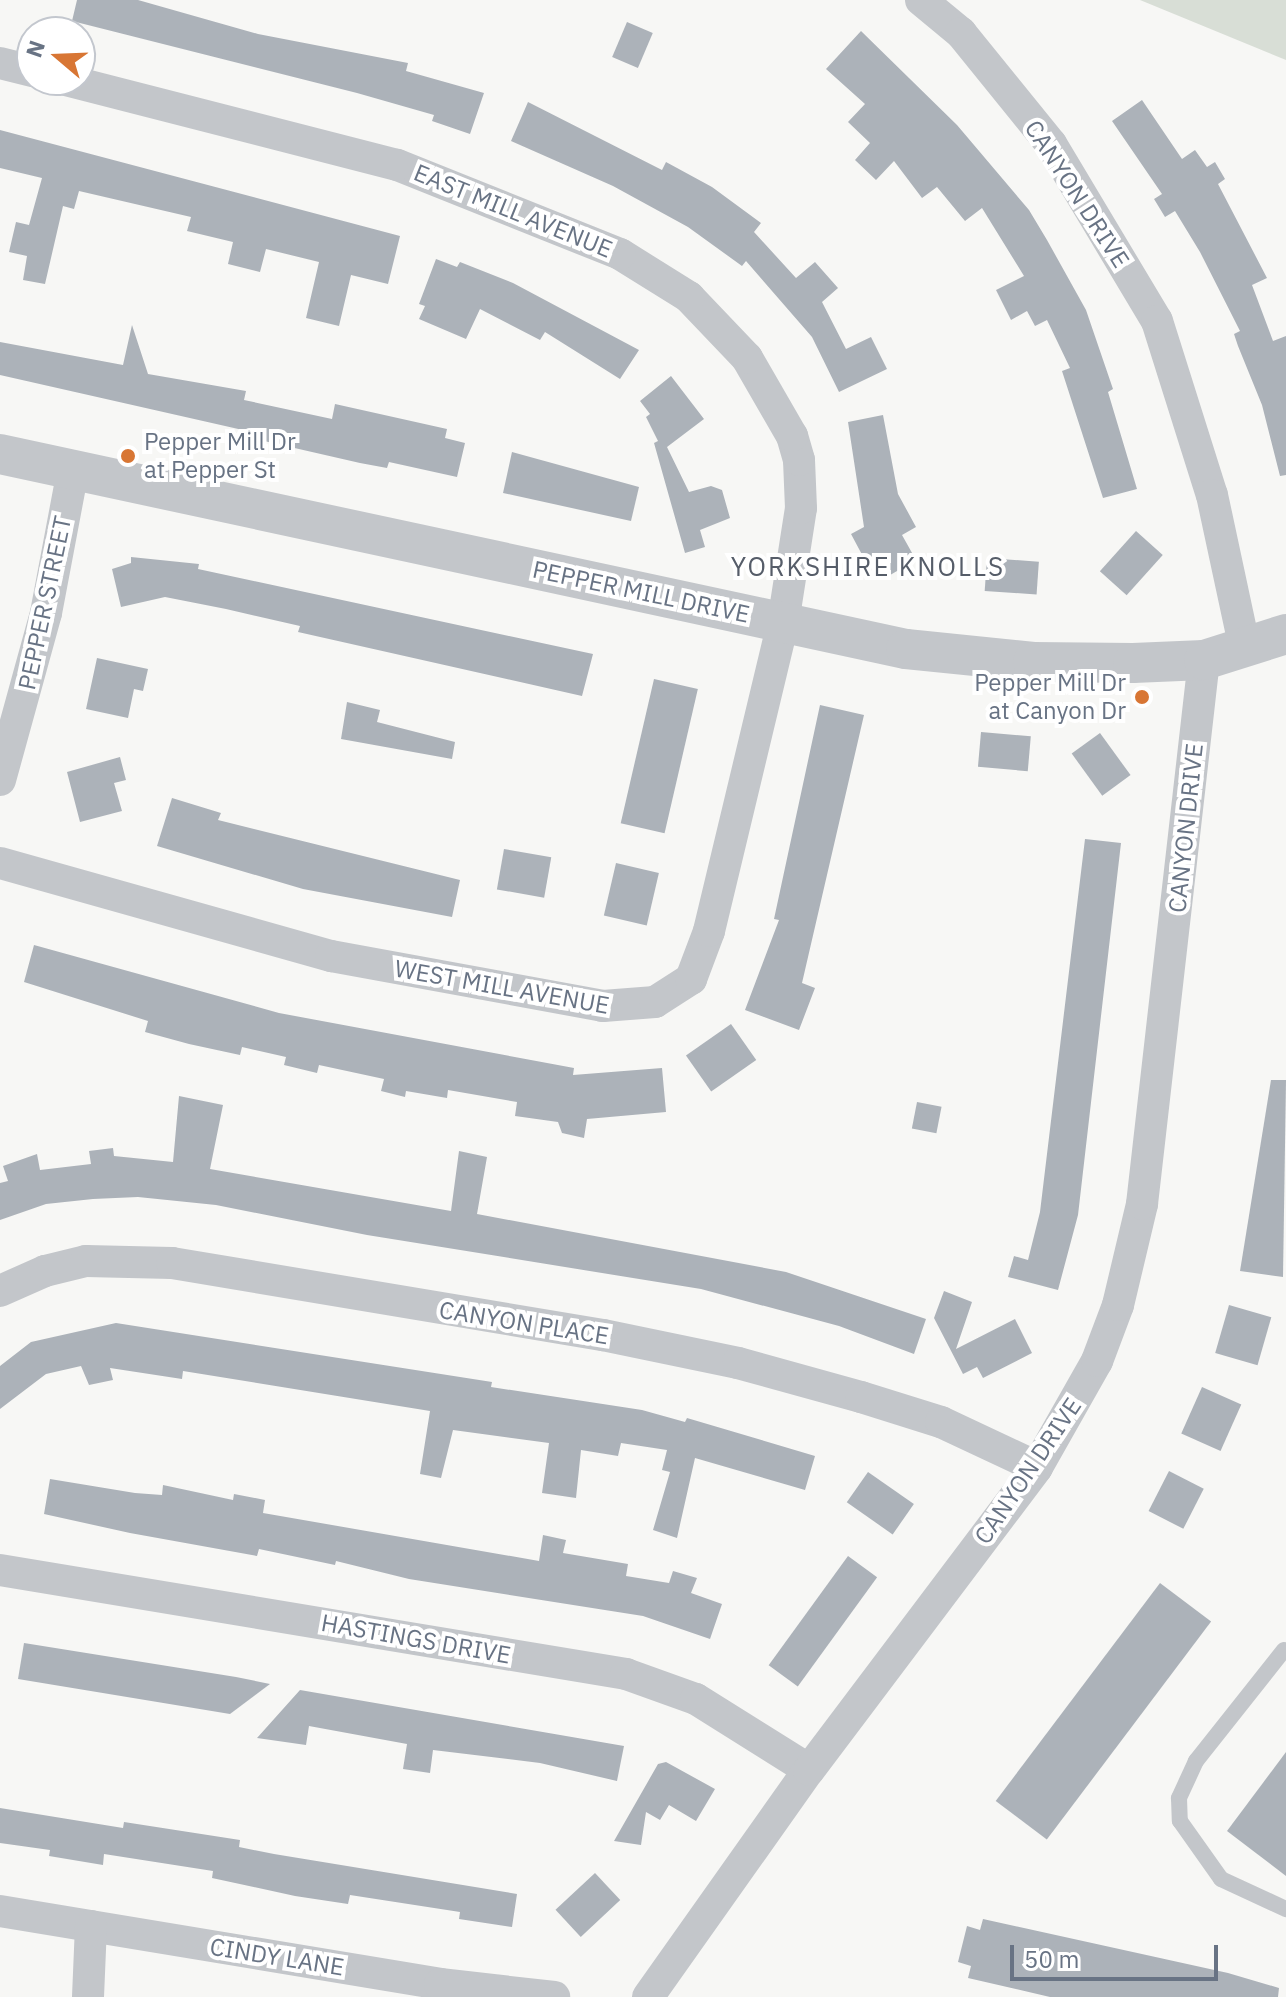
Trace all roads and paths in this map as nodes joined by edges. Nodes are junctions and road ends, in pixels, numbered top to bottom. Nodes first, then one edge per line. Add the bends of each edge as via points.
1 (921, 0) edge
2 (96, 88) edge
3 (0, 454) edge
4 (73, 470) junction
5 (783, 623) junction
6 (1286, 634) edge
7 (1245, 649) junction
8 (1204, 660) junction
9 (0, 780) edge
10 (0, 863) edge
11 (0, 1291) edge
12 (1037, 1467) junction
13 (0, 1570) edge
14 (1284, 1650) edge
15 (809, 1770) junction
16 (1286, 1909) edge
17 (0, 1911) edge
18 (91, 1926) junction
19 (440, 1990) edge
20 (88, 1997) edge
21 (554, 1997) edge
22 (648, 1997) edge

1 - 7 street, CANYON DRIVE via 961,33 1051,144 1157,321 1212,495
2 - 5 street, EAST MILL AVENUE via 459,185 609,248 689,297 755,369 782,410 796,448 801,508
3 - 4 street, PEPPER MILL DRIVE
4 - 5 street, PEPPER MILL DRIVE
4 - 9 street, PEPPER STREET via 46,613
5 - 8 street, PEPPER MILL DRIVE via 985,659
5 - 10 street, WEST MILL AVENUE via 702,954 686,984 644,1005 603,1006 317,953
6 - 7 street, PEPPER MILL DRIVE
7 - 8 street, PEPPER MILL DRIVE
8 - 12 street, CANYON DRIVE via 1162,1060 1134,1245 1097,1361
11 - 12 street, CANYON PLACE via 45,1271 86,1261 172,1263 603,1335 738,1363 874,1401 951,1426
12 - 15 street, CANYON DRIVE
13 - 15 street, HASTINGS DRIVE via 626,1674 696,1699
14 - 16 lane via 1196,1761 1179,1798 1180,1821 1221,1879
15 - 22 street, CANYON DRIVE
17 - 18 street, CINDY LANE
18 - 19 street, CINDY LANE
18 - 20 street
19 - 21 street, CINDY LANE

